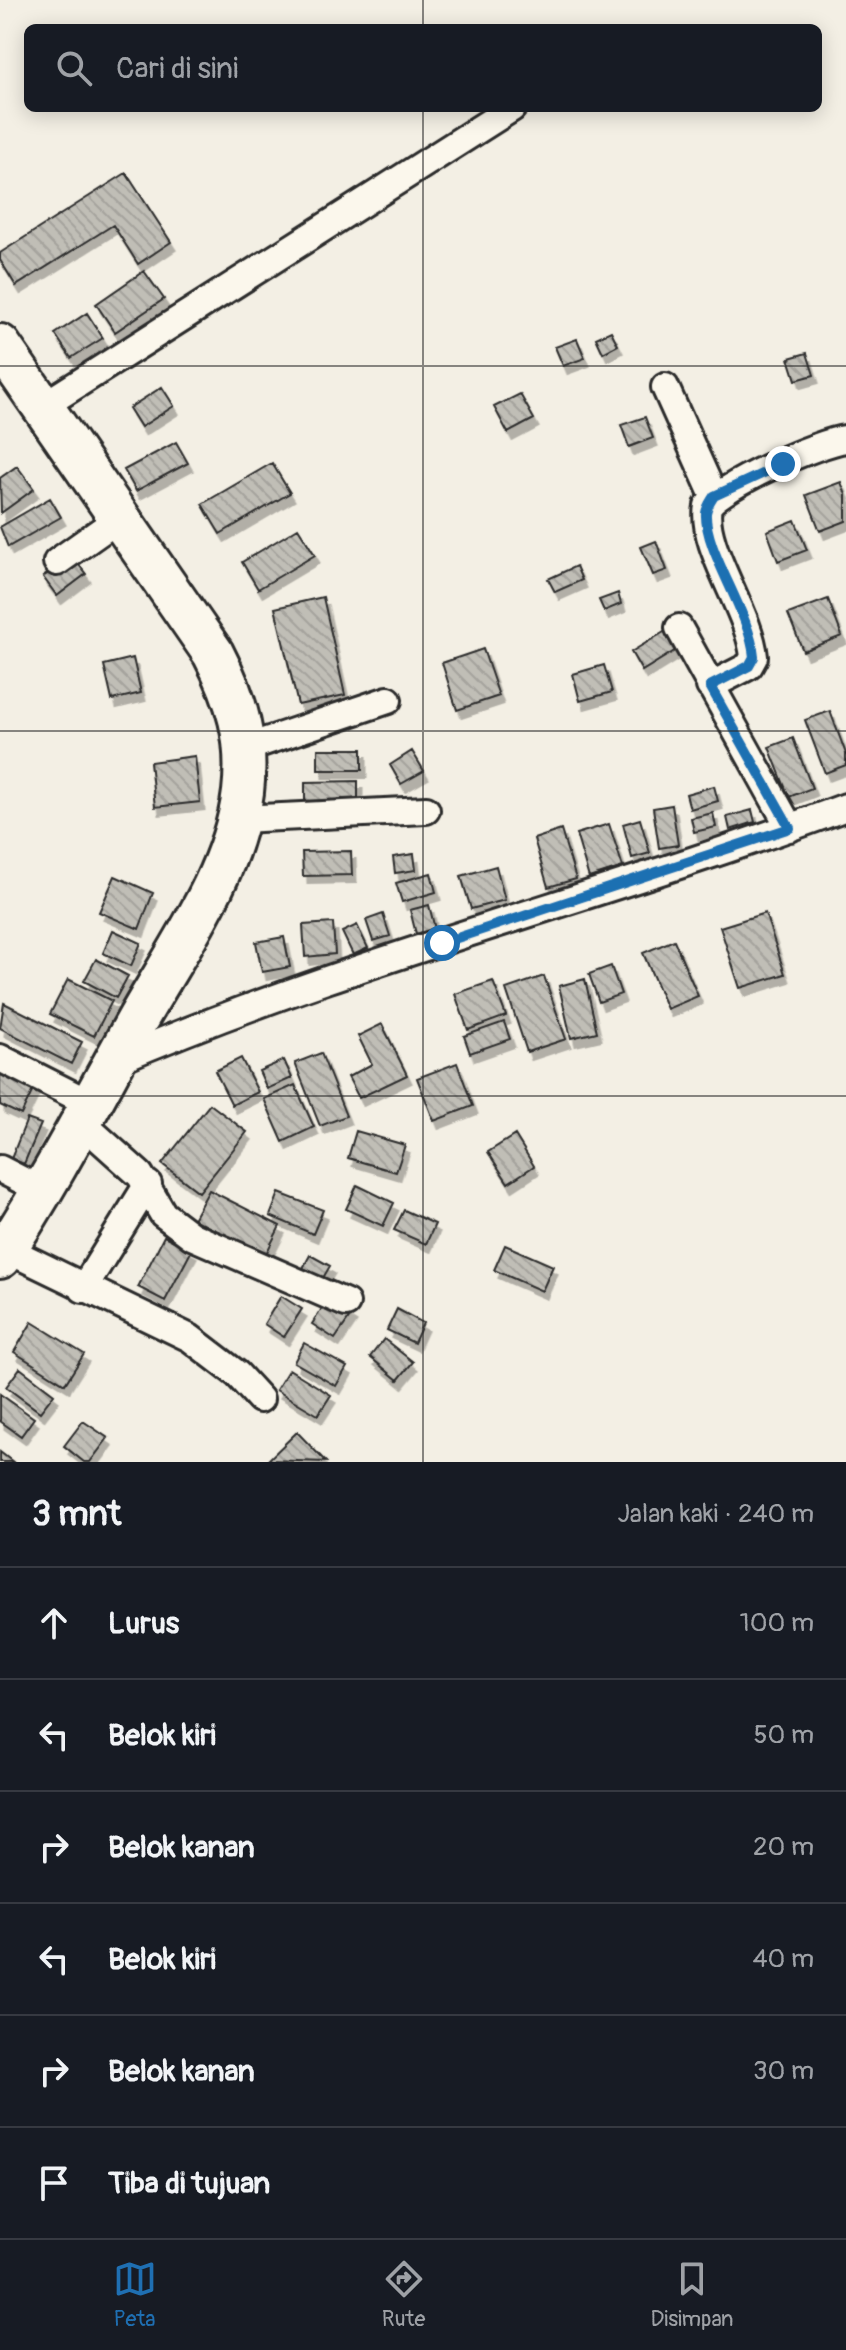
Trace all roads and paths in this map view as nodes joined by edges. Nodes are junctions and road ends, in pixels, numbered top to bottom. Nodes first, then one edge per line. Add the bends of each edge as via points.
1 (506, 112) edge
2 (0, 345) edge
3 (665, 387) dead end
4 (43, 406) junction
5 (846, 439) edge
6 (714, 496) junction
7 (118, 519) junction
8 (57, 562) dead end
9 (679, 628) dead end
10 (710, 686) junction
11 (388, 700) dead end
12 (246, 748) junction
13 (846, 807) edge
14 (426, 810) dead end
15 (238, 819) junction
16 (790, 828) junction
17 (0, 1058) edge
18 (115, 1061) junction
19 (86, 1113) junction
20 (0, 1169) edge
21 (148, 1184) junction
22 (41, 1190) junction
23 (3, 1254) edge
24 (83, 1289) junction
25 (346, 1303) dead end
26 (260, 1399) dead end

1 - 4 street
2 - 4 highway
3 - 6 street
4 - 7 highway
5 - 6 street
6 - 10 street via 708,524 751,632 754,657 749,666
7 - 8 street
7 - 12 highway via 213,653 232,689
9 - 10 street
10 - 16 street
11 - 12 street
12 - 15 highway
13 - 16 street
14 - 15 street
15 - 18 highway via 208,893
16 - 18 street via 292,993
17 - 19 street
18 - 19 highway
19 - 21 street
19 - 22 highway
20 - 22 street
21 - 24 street
21 - 25 street via 163,1214 192,1236
22 - 23 highway
23 - 24 street
24 - 26 street via 190,1338

